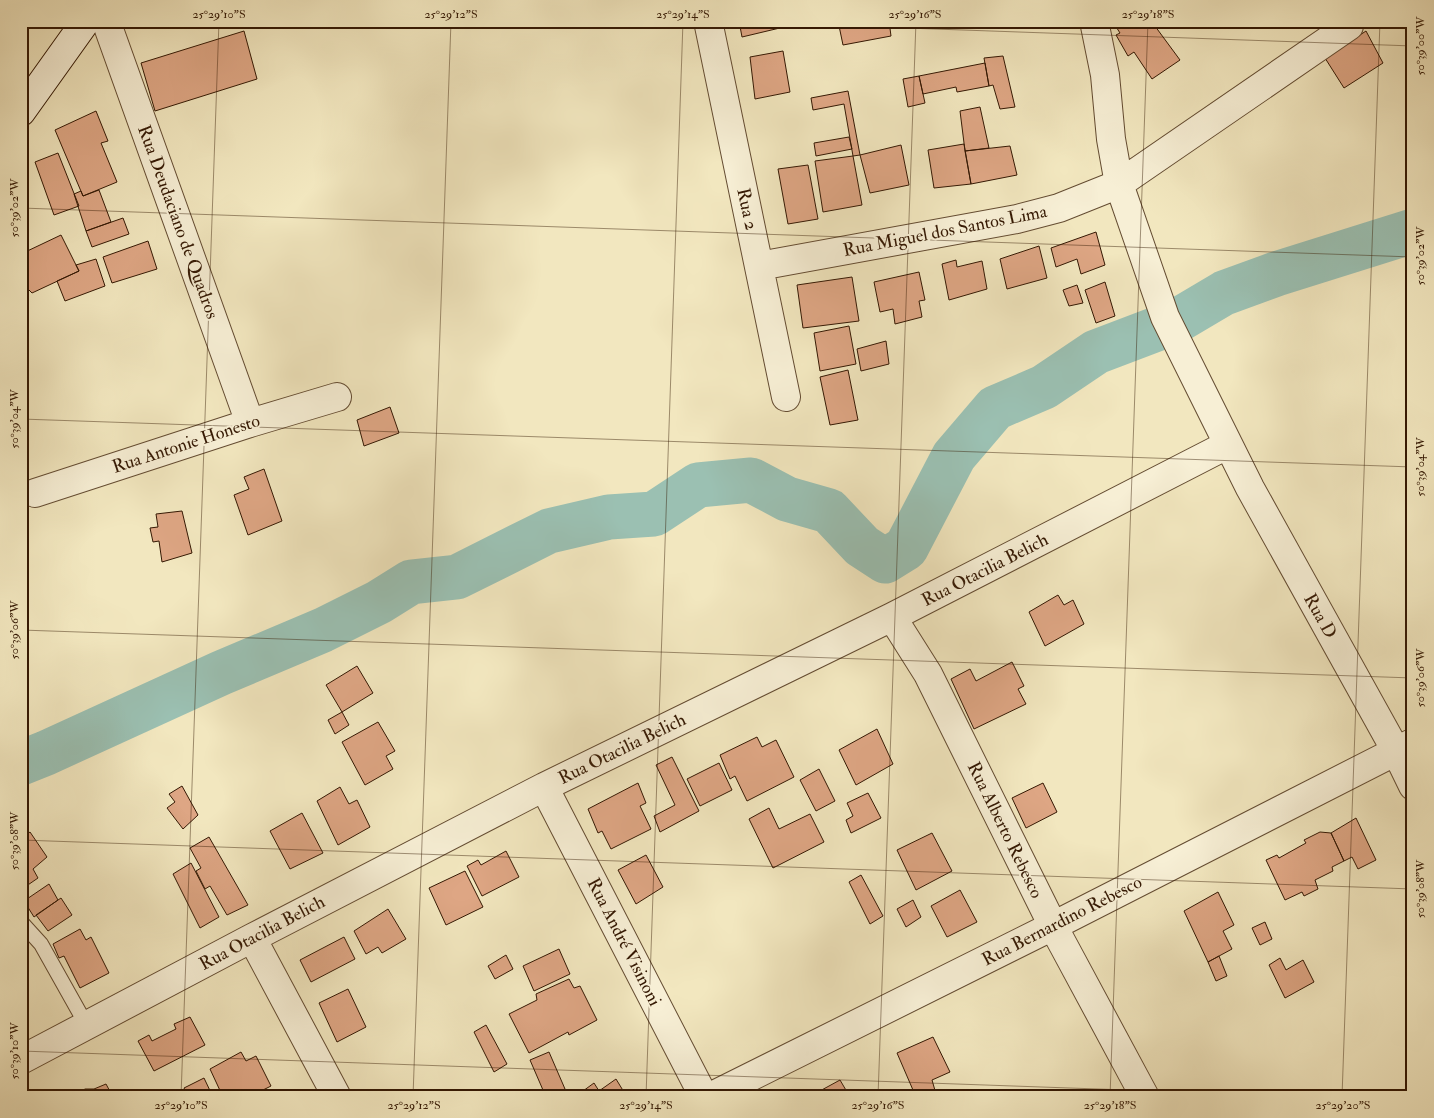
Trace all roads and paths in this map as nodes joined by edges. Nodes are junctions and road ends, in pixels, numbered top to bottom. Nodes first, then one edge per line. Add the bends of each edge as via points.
1 (86, 21) edge
2 (106, 21) edge
3 (708, 21) edge
4 (1094, 21) edge
5 (1349, 26) dead end
6 (21, 112) edge
7 (1119, 184) junction
8 (759, 266) junction
9 (337, 397) dead end
10 (786, 397) dead end
11 (250, 423) junction
12 (1227, 445) junction
13 (36, 493) dead end
14 (892, 617) junction
15 (1404, 747) edge
16 (1413, 786) edge
17 (544, 787) junction
18 (21, 922) edge
19 (1053, 926) junction
20 (252, 938) junction
21 (87, 1026) junction
22 (21, 1060) edge
23 (337, 1097) edge
24 (704, 1097) edge
25 (710, 1097) edge
26 (1145, 1097) edge

1 - 6 street
2 - 11 street, Rua Deudaciano de Quadros
3 - 8 street, Rua 2
4 - 7 street, Rua D via 1105,75
5 - 7 street, Rua Miguel dos Santos Lima
7 - 8 street, Rua Miguel dos Santos Lima via 1059,208 1017,220
7 - 12 street, Rua D via 1164,317
8 - 10 street, Rua 2
9 - 11 street, Rua Antonie Honesto
11 - 13 street, Rua Antonie Honesto
12 - 14 street, Rua Otacilia Belich
12 - 15 street, Rua D
14 - 17 street, Rua Otacilia Belich
14 - 19 street, Rua Alberto Rebesco via 928,674
15 - 16 street, Rua D
15 - 19 street, Rua Bernardino Rebesco
17 - 20 street, Rua Otacilia Belich
17 - 24 street, Rua André Visinoni
18 - 21 lane via 42,944
19 - 25 street, Rua Bernardino Rebesco
19 - 26 street, Rua Alberto Rebesco
20 - 21 street, Rua Otacilia Belich
20 - 23 street
21 - 22 street, Rua Otacilia Belich

